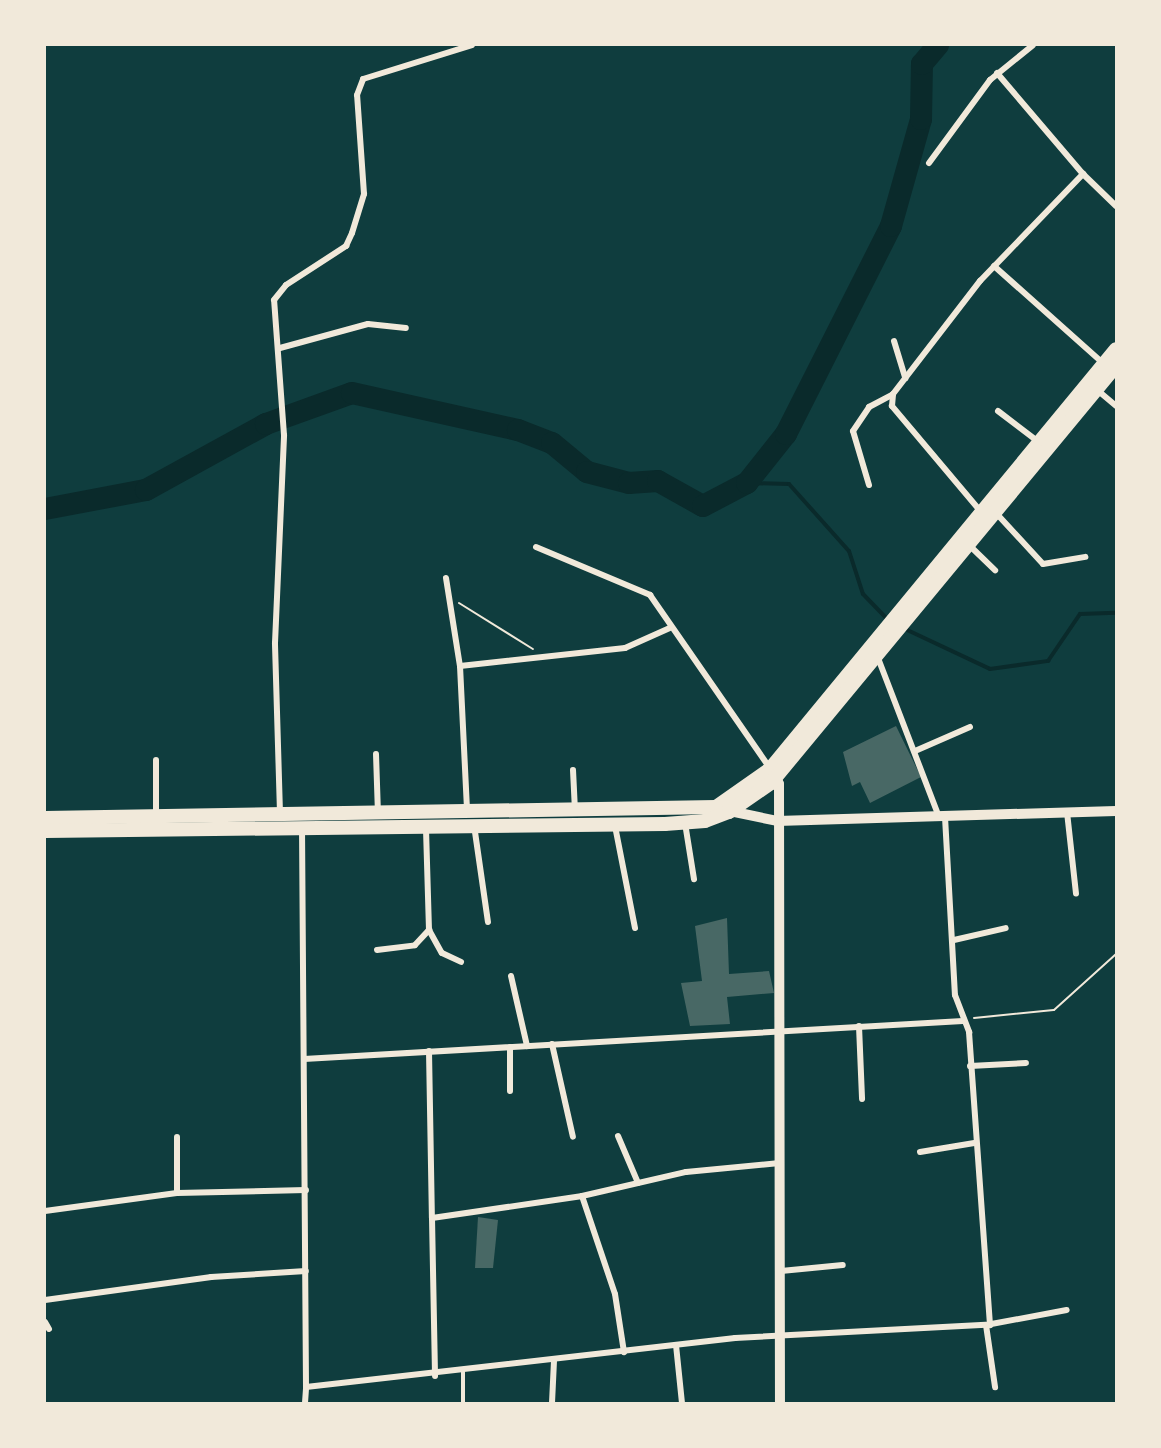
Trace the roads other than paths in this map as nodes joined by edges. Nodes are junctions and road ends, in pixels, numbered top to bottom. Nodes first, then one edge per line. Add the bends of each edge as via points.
1 (472, 45) edge
2 (1033, 45) edge
3 (998, 73) junction
4 (929, 163) dead end
5 (1083, 174) junction
6 (1116, 206) edge
7 (994, 266) junction
8 (406, 328) dead end
9 (894, 341) dead end
10 (280, 348) junction
11 (1116, 349) edge
12 (1111, 366) edge
13 (905, 378) junction
14 (1093, 387) junction
15 (893, 394) junction
16 (1116, 405) edge
17 (998, 411) dead end
18 (1040, 443) junction
19 (869, 485) dead end
20 (989, 513) junction
21 (970, 546) junction
22 (536, 547) dead end
23 (1085, 557) dead end
24 (995, 570) dead end
25 (447, 578) dead end
26 (904, 618) junction
27 (670, 628) junction
28 (889, 636) junction
29 (878, 658) junction
30 (460, 666) junction
31 (970, 727) dead end
32 (915, 751) junction
33 (376, 754) dead end
34 (156, 760) dead end
35 (573, 770) dead end
36 (773, 772) junction
37 (723, 809) junction
38 (575, 811) junction
39 (1067, 811) junction
40 (1116, 811) edge
41 (280, 814) junction
42 (378, 814) junction
43 (703, 815) junction
44 (156, 817) junction
45 (634, 817) junction
46 (942, 817) junction
47 (45, 818) edge
48 (471, 819) junction
49 (302, 821) junction
50 (777, 821) junction
51 (685, 823) junction
52 (615, 824) junction
53 (426, 826) junction
54 (45, 831) edge
55 (694, 879) dead end
56 (1076, 894) dead end
57 (488, 922) dead end
58 (635, 928) dead end
59 (1006, 928) dead end
60 (429, 930) junction
61 (954, 940) junction
62 (377, 950) dead end
63 (461, 962) dead end
64 (511, 976) dead end
65 (963, 1021) junction
66 (859, 1026) junction
67 (780, 1029) junction
68 (552, 1044) junction
69 (527, 1046) junction
70 (510, 1047) junction
71 (429, 1052) junction
72 (304, 1059) junction
73 (1026, 1063) dead end
74 (970, 1066) junction
75 (510, 1091) dead end
76 (862, 1099) dead end
77 (618, 1136) dead end
78 (177, 1137) dead end
79 (573, 1137) dead end
80 (974, 1143) junction
81 (920, 1152) dead end
82 (780, 1163) junction
83 (638, 1183) junction
84 (306, 1190) junction
85 (177, 1192) junction
86 (582, 1196) junction
87 (45, 1211) edge
88 (432, 1218) junction
89 (843, 1265) dead end
90 (781, 1270) junction
91 (306, 1271) junction
92 (45, 1300) edge
93 (1066, 1310) dead end
94 (45, 1322) edge
95 (988, 1325) junction
96 (49, 1329) dead end
97 (781, 1337) junction
98 (676, 1345) junction
99 (624, 1352) junction
100 (554, 1361) junction
101 (463, 1372) junction
102 (435, 1376) junction
103 (306, 1387) junction
104 (995, 1387) dead end
105 (305, 1403) edge
106 (463, 1403) edge
107 (552, 1403) edge
108 (682, 1403) edge
109 (780, 1403) edge

1 - 10 street via 363,79 357,95 364,194 359,214 346,246 278,291 274,317
2 - 3 street
3 - 4 street
3 - 5 street
5 - 6 street
5 - 7 street
7 - 12 street
7 - 13 street
8 - 10 street via 368,324
9 - 13 street
10 - 41 street via 284,435 275,643
11 - 12 highway
12 - 14 highway
13 - 15 street
14 - 16 street
14 - 18 highway
14 - 20 highway
15 - 19 street via 869,407 853,431
15 - 20 street via 892,406
17 - 18 street
18 - 20 highway
20 - 21 highway
20 - 23 street via 1043,564
20 - 26 highway
21 - 24 street
21 - 26 highway
22 - 27 street via 646,592
25 - 30 street
26 - 28 highway
27 - 30 street via 624,648
27 - 36 street
28 - 29 highway
28 - 36 highway
29 - 32 street
29 - 36 highway
30 - 48 street
31 - 32 street
32 - 46 street
33 - 42 street
34 - 44 street
35 - 38 street
36 - 37 highway
36 - 50 main road
37 - 43 highway
37 - 50 main road
38 - 45 highway
38 - 48 highway
39 - 40 main road
39 - 46 main road
39 - 56 street
41 - 44 highway
41 - 49 highway
42 - 48 highway
42 - 49 highway
43 - 45 highway
43 - 51 highway
44 - 47 highway
45 - 51 highway
45 - 52 highway
46 - 50 main road
46 - 61 street
48 - 52 highway
48 - 53 highway
48 - 57 street
49 - 53 highway
49 - 54 highway
49 - 72 street
50 - 67 main road
51 - 55 street
52 - 58 street
53 - 60 street
59 - 61 street
60 - 62 street via 415,945
60 - 63 street via 442,953
61 - 65 street via 955,996
64 - 69 street
65 - 66 street
65 - 74 street via 969,1032
66 - 67 street
66 - 76 street
67 - 68 street
67 - 82 main road
68 - 69 street
68 - 79 street
69 - 70 street
70 - 71 street
70 - 75 street
71 - 72 street
71 - 88 street
72 - 84 street
73 - 74 street
74 - 80 street
77 - 83 street
78 - 85 street
80 - 81 street
80 - 95 street
82 - 83 street via 686,1172
82 - 90 main road
83 - 86 street
84 - 85 street
84 - 91 street
85 - 87 street
86 - 88 street
86 - 99 street via 615,1294
88 - 102 street
89 - 90 street
90 - 97 main road
91 - 92 street via 211,1277
91 - 103 street
93 - 95 street
94 - 96 street
95 - 97 street
95 - 104 street
97 - 98 street
97 - 109 main road
98 - 99 street
98 - 108 street
99 - 100 street
100 - 101 street
100 - 107 street
101 - 102 street
101 - 106 lane
102 - 103 street
103 - 105 street

